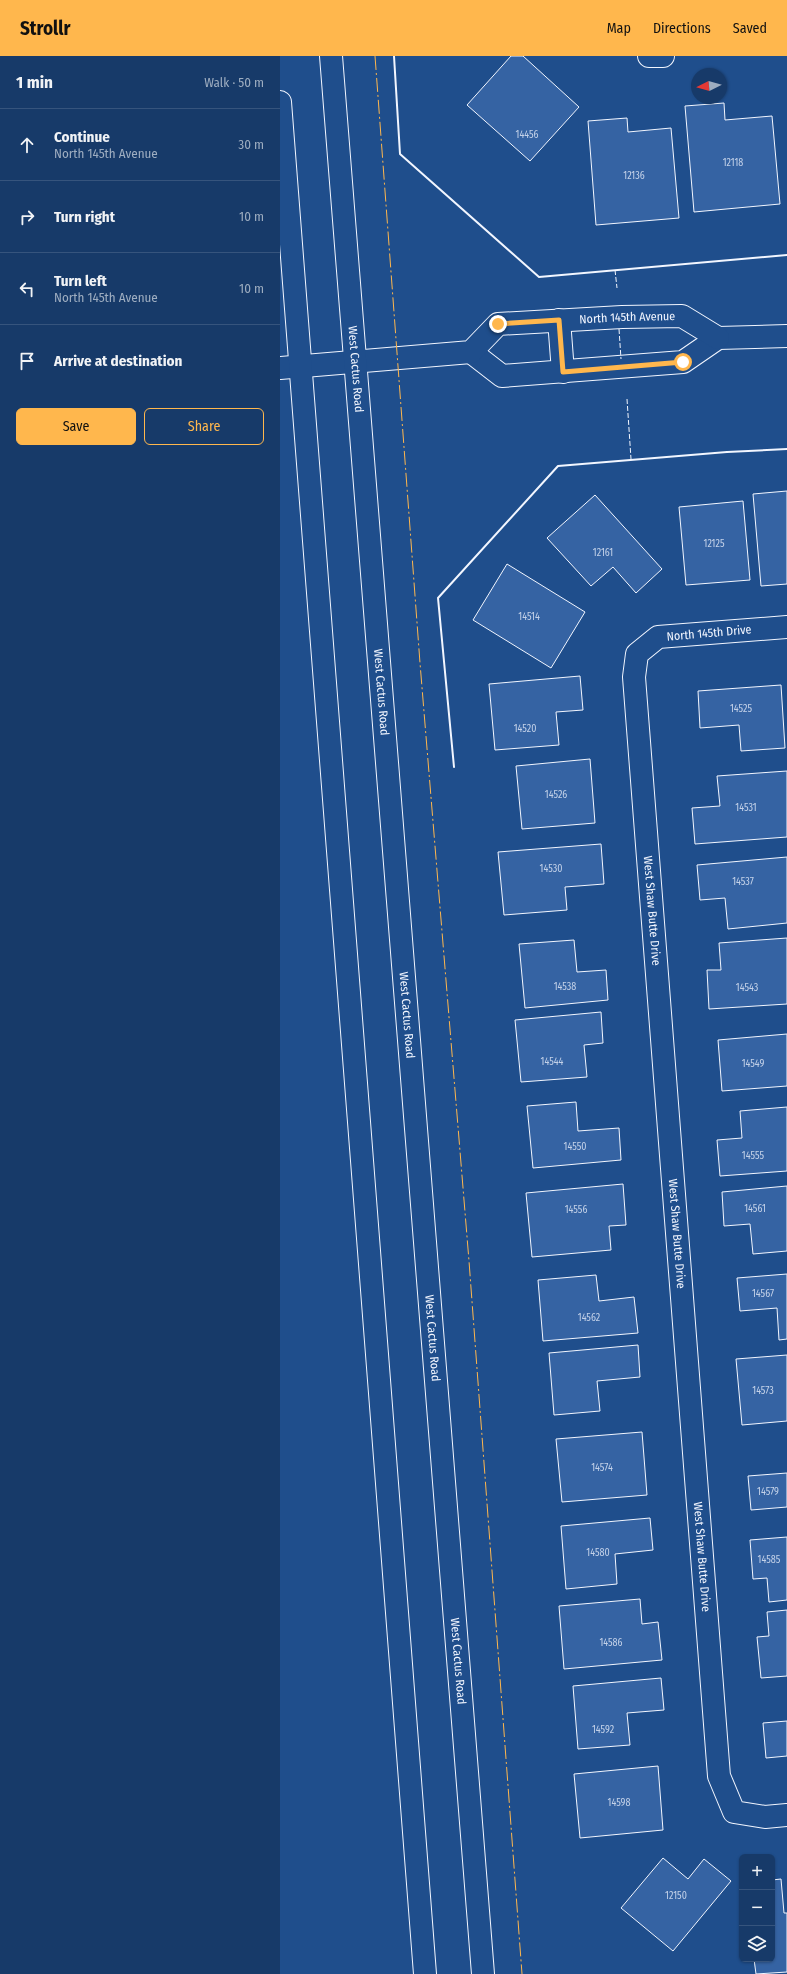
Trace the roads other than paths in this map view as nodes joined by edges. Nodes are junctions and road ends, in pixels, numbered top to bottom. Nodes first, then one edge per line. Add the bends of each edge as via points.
1 (331, 56) edge
2 (649, 56) edge
3 (663, 56) edge
4 (280, 102) edge
5 (559, 320) junction
6 (787, 336) edge
7 (718, 338) junction
8 (471, 352) junction
9 (355, 361) junction
10 (301, 365) junction
11 (280, 368) edge
12 (563, 372) junction
13 (787, 627) edge
14 (637, 654) joint
15 (787, 1814) edge
16 (425, 1974) edge
17 (483, 1974) edge

1 - 9 main road, West Cactus Road
2 - 3 main road
4 - 10 main road
5 - 7 main road, North 145th Avenue via 682,316
5 - 8 main road, North 145th Avenue via 498,324
5 - 12 main road
6 - 7 main road
7 - 12 main road via 683,362
8 - 9 main road
8 - 12 main road via 502,376
9 - 10 main road
9 - 17 main road, West Cactus Road
10 - 11 main road
10 - 16 main road
13 - 14 main road, North 145th Drive via 658,637
14 - 15 main road, West Shaw Butte Drive via 634,677 719,1776 734,1812 765,1817

